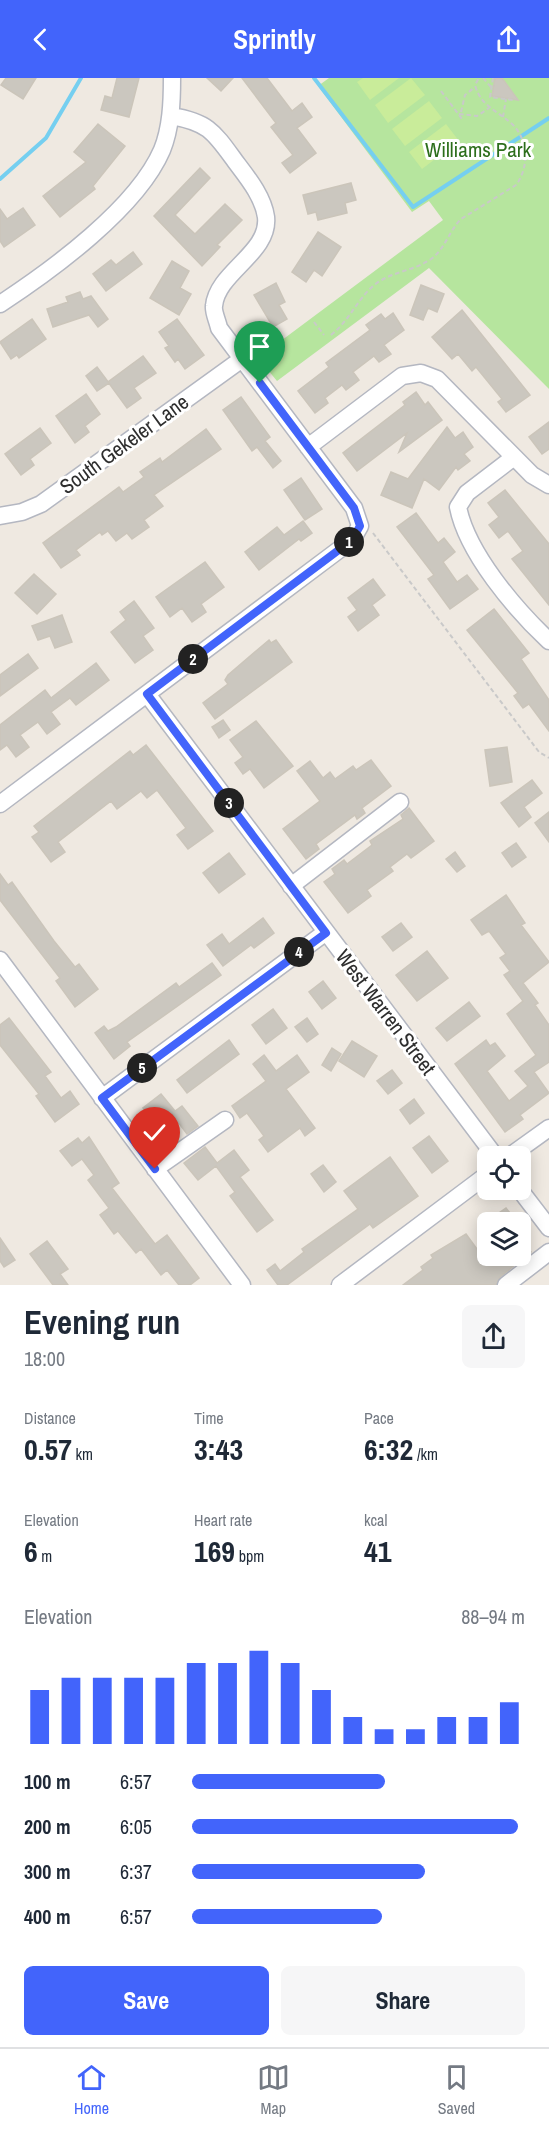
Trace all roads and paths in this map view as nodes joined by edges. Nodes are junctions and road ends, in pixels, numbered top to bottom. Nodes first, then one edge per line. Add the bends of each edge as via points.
1 (172, 78) edge
2 (479, 78) edge
3 (483, 78) edge
4 (493, 78) edge
5 (475, 87) junction
6 (492, 88) junction
7 (441, 91) dead end
8 (506, 99) junction
9 (513, 100) dead end
10 (489, 108) junction
11 (460, 113) junction
12 (171, 116) junction
13 (503, 117) junction
14 (462, 119) dead end
15 (0, 304) edge
16 (314, 322) dead end
17 (324, 335) dead end
18 (331, 335) dead end
19 (242, 359) junction
20 (308, 447) junction
21 (514, 457) junction
22 (549, 485) edge
23 (0, 516) edge
24 (360, 526) junction
25 (549, 630) edge
26 (549, 641) edge
27 (147, 694) junction
28 (549, 758) edge
29 (400, 802) dead end
30 (0, 804) edge
31 (291, 886) junction
32 (326, 933) junction
33 (0, 960) edge
34 (102, 1098) junction
35 (225, 1120) dead end
36 (549, 1128) edge
37 (487, 1146) edge
38 (524, 1146) edge
39 (155, 1169) junction
40 (477, 1182) edge
41 (528, 1200) edge
42 (549, 1228) edge
43 (549, 1252) edge
44 (242, 1285) edge
45 (340, 1285) edge
46 (506, 1285) edge

1 - 12 street
2 - 5 path
3 - 6 path
4 - 6 path
5 - 10 path
5 - 11 path via 465,95
6 - 8 path via 490,97
7 - 11 path
8 - 9 path
8 - 13 path
10 - 11 path via 477,116
10 - 13 path
11 - 14 path
12 - 15 street via 150,173 113,214 84,242
12 - 19 street via 195,120 212,130 255,189 266,217 261,238 223,285 214,306 219,328
13 - 18 path via 516,128 522,142 525,159 516,185 461,219 444,246 429,260 390,274 374,285
16 - 17 path
19 - 20 street
19 - 23 street, South Gekeler Lane via 41,504
20 - 21 street via 402,376 421,373 437,379
20 - 24 street via 354,508
21 - 22 street via 532,476
21 - 26 street via 467,493 458,507 462,526 495,578 527,620
24 - 27 street via 352,540
24 - 28 path via 370,530 539,752
25 - 26 street
27 - 30 street
27 - 31 street, West Warren Street
29 - 31 street
31 - 32 street, West Warren Street
32 - 34 street
32 - 37 street, West Warren Street
33 - 34 street
34 - 39 street
35 - 39 street
36 - 38 street
39 - 44 street
40 - 45 street
41 - 42 street
43 - 46 street

